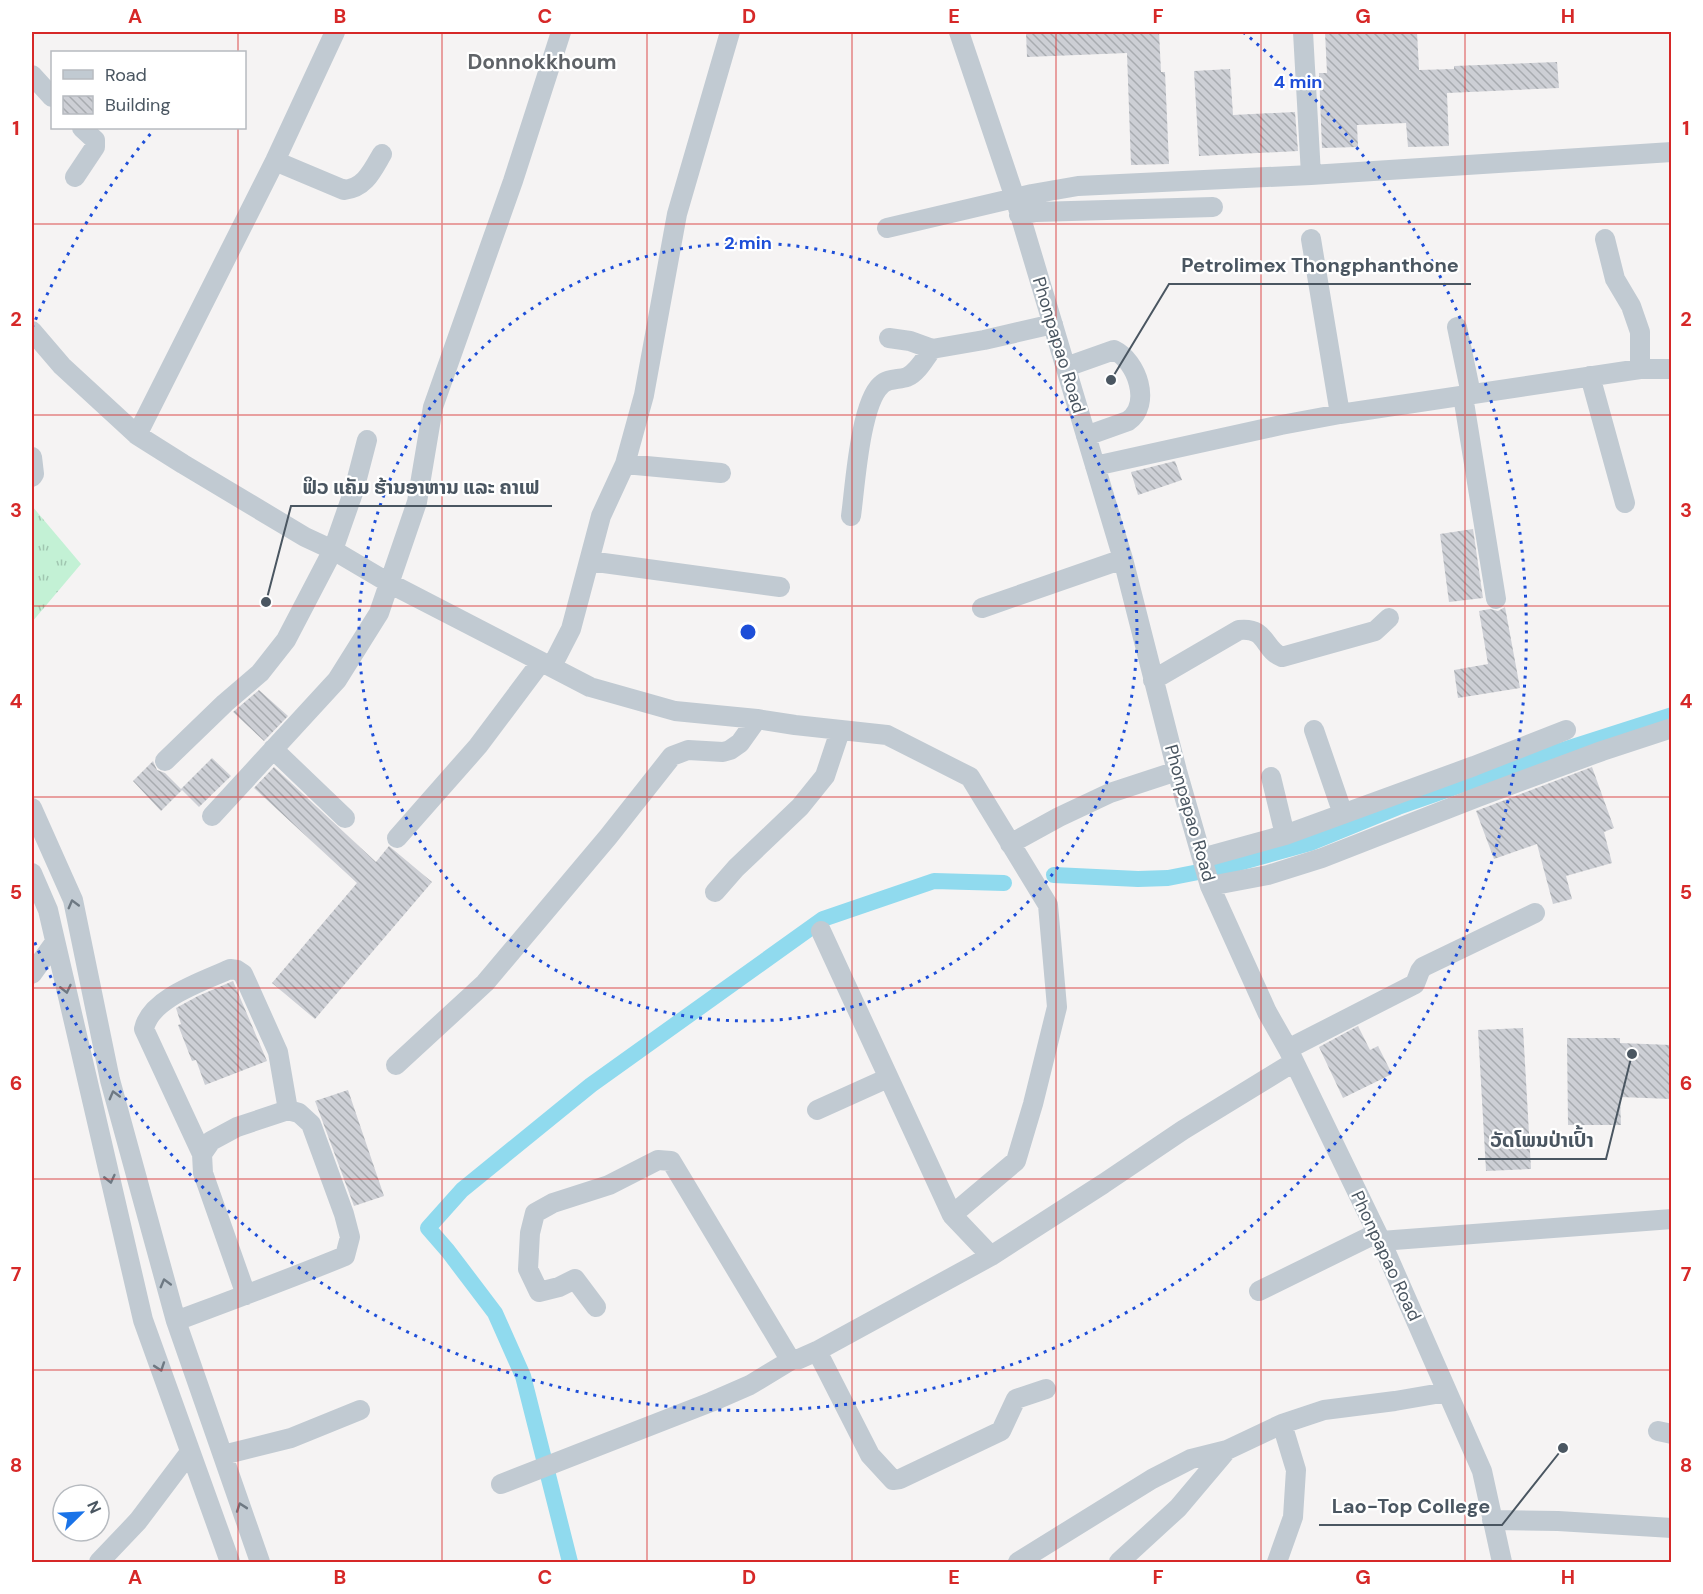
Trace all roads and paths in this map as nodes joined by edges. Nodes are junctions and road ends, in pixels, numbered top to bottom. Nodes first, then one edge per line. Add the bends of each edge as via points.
1 (335, 32) edge
2 (561, 32) edge
3 (730, 32) edge
4 (960, 32) edge
5 (1303, 32) edge
6 (32, 75) edge
7 (51, 96) edge
8 (83, 129) edge
9 (1671, 152) edge
10 (382, 154) dead end
11 (274, 160) junction
12 (1311, 175) junction
13 (75, 177) dead end
14 (1017, 206) junction
15 (1213, 207) dead end
16 (887, 228) dead end
17 (1311, 239) dead end
18 (1605, 239) dead end
19 (1053, 324) junction
20 (1456, 327) dead end
21 (32, 331) edge
22 (890, 338) dead end
23 (932, 349) junction
24 (1066, 367) junction
25 (1640, 369) junction
26 (1671, 369) edge
27 (1590, 376) junction
28 (1467, 395) junction
29 (1340, 414) junction
30 (137, 435) junction
31 (1086, 436) junction
32 (367, 440) dead end
33 (32, 458) edge
34 (625, 464) junction
35 (1095, 466) junction
36 (720, 473) dead end
37 (32, 477) edge
38 (1624, 503) dead end
39 (851, 516) dead end
40 (333, 550) junction
41 (1123, 559) junction
42 (589, 561) junction
43 (390, 583) junction
44 (780, 588) dead end
45 (1496, 599) dead end
46 (982, 608) dead end
47 (1389, 618) dead end
48 (546, 664) junction
49 (1153, 680) junction
50 (758, 719) junction
51 (1671, 728) edge
52 (1314, 730) dead end
53 (1566, 730) dead end
54 (840, 731) junction
55 (273, 749) junction
56 (165, 761) dead end
57 (1177, 771) junction
58 (1271, 777) dead end
59 (32, 808) edge
60 (1343, 814) junction
61 (212, 816) dead end
62 (345, 818) dead end
63 (1285, 835) junction
64 (397, 838) dead end
65 (1010, 844) junction
66 (1202, 861) junction
67 (32, 873) edge
68 (1210, 886) junction
69 (715, 892) dead end
70 (1534, 913) dead end
71 (821, 931) dead end
72 (55, 942) junction
73 (32, 974) edge
74 (1291, 1055) junction
75 (396, 1065) dead end
76 (888, 1077) junction
77 (288, 1110) junction
78 (817, 1110) dead end
79 (202, 1154) junction
80 (952, 1215) junction
81 (1671, 1219) edge
82 (1379, 1237) junction
83 (991, 1256) junction
84 (1259, 1291) dead end
85 (246, 1295) junction
86 (596, 1306) dead end
87 (176, 1321) junction
88 (818, 1351) junction
89 (793, 1359) junction
90 (1046, 1389) dead end
91 (1447, 1392) junction
92 (360, 1410) dead end
93 (1282, 1424) junction
94 (1227, 1450) junction
95 (189, 1452) junction
96 (222, 1455) junction
97 (501, 1484) dead end
98 (1492, 1520) junction
99 (1671, 1528) edge
100 (99, 1563) edge
101 (230, 1563) edge
102 (260, 1563) edge
103 (1018, 1563) edge
104 (1119, 1563) edge
105 (1277, 1563) edge
106 (1502, 1563) edge

1 - 11 street
2 - 43 street via 433,407 417,502
3 - 34 street via 677,214 644,395
4 - 14 street, Phonpapao Road
5 - 12 street
6 - 7 street
8 - 13 street via 95,140 95,147
9 - 12 street
10 - 11 street via 367,180 356,189 344,190
11 - 30 street
12 - 14 street via 1078,186
14 - 15 street via 1036,212
14 - 16 street
14 - 19 street, Phonpapao Road
17 - 29 street
18 - 25 street via 1615,279 1640,332
19 - 23 street
19 - 24 street, Phonpapao Road
20 - 28 street
21 - 30 street via 62,366
22 - 23 street
23 - 39 street via 914,373 887,381 874,394 860,451
24 - 31 street, Phonpapao Road
24 - 31 street via 1114,350 1130,363 1140,386 1140,404 1134,416
25 - 26 street
25 - 27 street
27 - 28 street
27 - 38 street
28 - 29 street
28 - 45 street
29 - 35 street
30 - 40 street
31 - 35 street, Phonpapao Road
32 - 40 street
33 - 37 street
34 - 36 street
34 - 42 street via 601,516
35 - 41 street, Phonpapao Road
40 - 43 street
40 - 56 street via 286,640 260,673
41 - 46 street
41 - 49 street, Phonpapao Road
42 - 44 street
42 - 48 street via 571,629
43 - 48 street
43 - 55 street via 379,613 337,680
47 - 49 street via 1375,631 1282,657 1257,632 1239,630
48 - 50 street via 590,687 675,711
48 - 64 street
49 - 57 street, Phonpapao Road
50 - 54 street
50 - 75 street via 730,750 688,750 672,756 485,983
51 - 68 street via 1490,792 1322,858 1268,875
52 - 60 street
53 - 60 street
54 - 65 street via 887,735 970,777
54 - 69 street via 825,776 800,807
55 - 61 street
55 - 62 street
57 - 65 street via 1110,793
57 - 66 street, Phonpapao Road
58 - 63 street
87 -> 59 street via 110,1080 73,900
60 - 63 street
63 - 66 street
65 - 80 street via 1048,905 1057,1007 1016,1161
66 - 68 street, Phonpapao Road
67 - 72 street via 48,910
68 - 74 street, Phonpapao Road via 1267,1012
70 - 74 street via 1423,967 1415,984
71 - 76 street
72 - 73 street
72 -> 95 street via 143,1320
74 - 82 street, Phonpapao Road
74 - 83 street
76 - 78 street
76 - 80 street
77 - 79 street via 237,1127 211,1141
77 - 79 street via 278,1052 243,974 230,969 180,992 156,1008 144,1029
77 - 85 street via 299,1113 311,1124 350,1237 345,1256
79 - 85 street via 203,1173
80 - 83 street
81 - 82 street
82 - 84 street
82 - 91 street, Phonpapao Road
83 - 88 street
85 - 87 street
86 - 89 street via 575,1279 539,1292 528,1269 535,1214 553,1203 609,1185 658,1160 671,1161
87 - 96 street
88 - 89 street
88 - 90 street via 870,1455 893,1480 1001,1431 1016,1399
89 - 97 street via 711,1402
91 - 93 street via 1324,1410
91 - 98 street, Phonpapao Road via 1482,1472
92 - 96 street via 291,1438
93 - 94 street
93 - 105 street via 1296,1470 1293,1517
94 - 103 street via 1191,1459 1152,1479
94 - 104 street via 1178,1508
95 - 100 street via 138,1521
95 - 101 street
102 -> 96 street
98 - 99 street
98 - 106 street, Phonpapao Road

